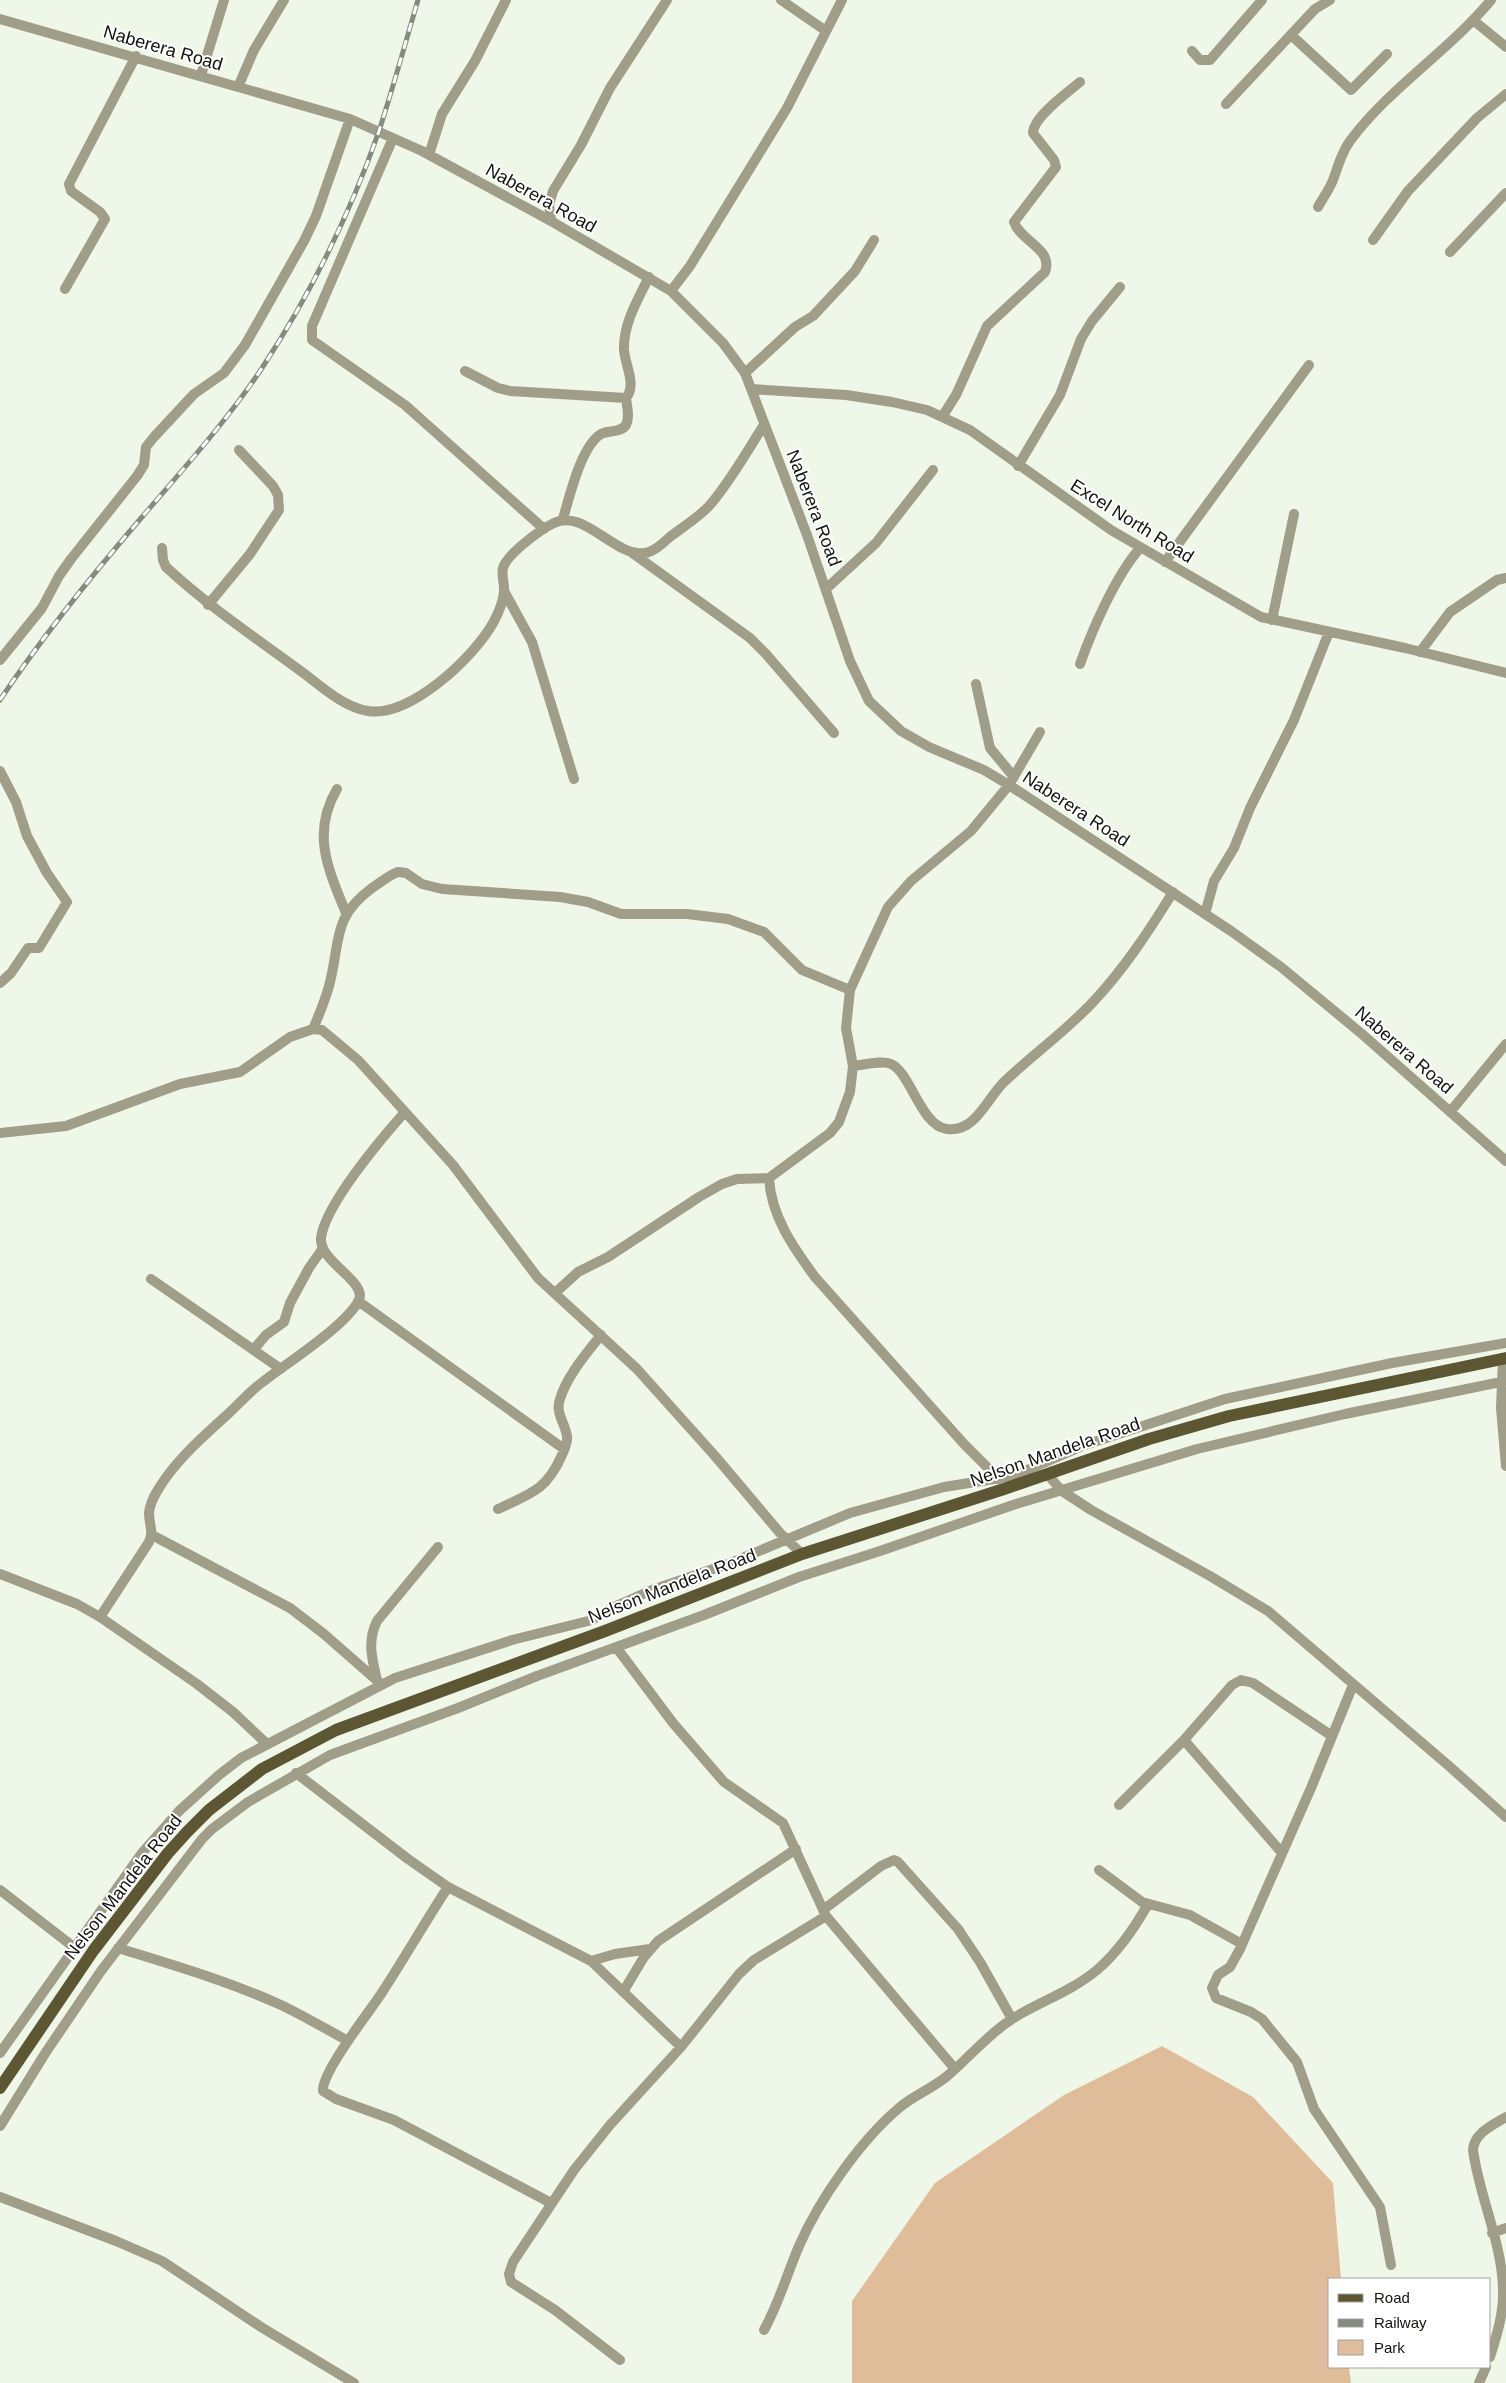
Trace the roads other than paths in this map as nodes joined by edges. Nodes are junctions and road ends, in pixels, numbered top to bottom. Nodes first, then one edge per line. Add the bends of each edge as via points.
1 (224, 0) edge
2 (284, 0) edge
3 (506, 0) edge
4 (667, 0) edge
5 (781, 0) edge
6 (842, 0) edge
7 (1262, 0) edge
8 (1330, 0) edge
9 (1491, 0) edge
10 (0, 19) edge
11 (1474, 20) junction
12 (826, 31) junction
13 (1291, 35) junction
14 (1506, 47) edge
15 (1192, 51) dead end
16 (1387, 54) dead end
17 (136, 56) junction
18 (201, 75) junction
19 (1080, 82) dead end
20 (238, 87) junction
21 (1506, 94) edge
22 (1226, 104) dead end
23 (350, 119) junction
24 (393, 138) junction
25 (429, 155) junction
26 (1506, 193) edge
27 (1318, 207) dead end
28 (551, 221) junction
29 (874, 240) dead end
30 (1373, 240) dead end
31 (1450, 252) dead end
32 (649, 277) junction
33 (1120, 287) dead end
34 (65, 289) dead end
35 (671, 291) junction
36 (1309, 365) dead end
37 (465, 371) dead end
38 (744, 373) junction
39 (751, 389) junction
40 (626, 398) junction
41 (942, 417) junction
42 (764, 425) junction
43 (239, 450) dead end
44 (1018, 466) junction
45 (932, 470) dead end
46 (1294, 514) dead end
47 (563, 519) junction
48 (544, 529) junction
49 (162, 548) dead end
50 (1140, 548) junction
51 (630, 552) junction
52 (1165, 562) junction
53 (1506, 578) edge
54 (827, 588) junction
55 (504, 591) junction
56 (208, 605) junction
57 (1272, 620) junction
58 (1329, 632) junction
59 (1420, 652) junction
60 (0, 660) edge
61 (1080, 664) dead end
62 (1506, 673) edge
63 (976, 684) dead end
64 (834, 732) dead end
65 (1040, 732) dead end
66 (0, 771) edge
67 (574, 779) dead end
68 (1012, 781) junction
69 (337, 789) dead end
70 (1173, 892) junction
71 (346, 913) junction
72 (1205, 914) junction
73 (0, 984) edge
74 (850, 990) junction
75 (313, 1029) junction
76 (1506, 1044) edge
77 (854, 1066) junction
78 (1450, 1112) junction
79 (404, 1113) junction
80 (0, 1133) edge
81 (1506, 1161) edge
82 (769, 1178) junction
83 (323, 1248) junction
84 (151, 1279) dead end
85 (555, 1294) junction
86 (358, 1301) junction
87 (601, 1335) junction
88 (1506, 1343) edge
89 (254, 1349) junction
90 (1504, 1358) edge
91 (281, 1369) junction
92 (1503, 1382) edge
93 (564, 1449) junction
94 (1506, 1466) edge
95 (1047, 1474) junction
96 (999, 1479) junction
97 (1062, 1491) junction
98 (498, 1509) dead end
99 (152, 1535) junction
100 (786, 1538) junction
101 (438, 1547) dead end
102 (802, 1554) junction
103 (0, 1574) edge
104 (100, 1617) junction
105 (616, 1648) junction
106 (379, 1682) junction
107 (1353, 1685) junction
108 (1332, 1736) junction
109 (1184, 1740) junction
110 (268, 1744) junction
111 (296, 1773) junction
112 (1119, 1805) dead end
113 (1506, 1818) edge
114 (796, 1849) junction
115 (1282, 1853) junction
116 (1099, 1870) dead end
117 (448, 1887) junction
118 (0, 1890) edge
119 (1148, 1904) junction
120 (825, 1913) junction
121 (1242, 1944) junction
122 (75, 1948) junction
123 (118, 1948) junction
124 (650, 1949) junction
125 (591, 1961) junction
126 (623, 1992) junction
127 (1012, 2019) junction
128 (348, 2041) junction
129 (682, 2047) junction
130 (0, 2053) edge
131 (955, 2069) junction
132 (0, 2088) edge
133 (1506, 2117) edge
134 (0, 2126) edge
135 (0, 2196) edge
136 (551, 2202) junction
137 (1506, 2228) edge
138 (1492, 2233) junction
139 (1391, 2265) dead end
140 (764, 2330) dead end
141 (1491, 2354) edge
142 (620, 2360) dead end
143 (1486, 2368) edge
144 (354, 2383) edge
145 (1479, 2383) edge

1 - 18 street
2 - 20 street via 254,50
3 - 25 street via 475,61 442,114
4 - 28 street via 610,88 553,191 549,206
5 - 12 street
6 - 12 street
7 - 15 street via 1210,60 1200,60
8 - 13 street via 1315,9
9 - 11 street
10 - 17 street, Naberera Road
11 - 14 street
11 - 27 street via 1386,102 1350,141
12 - 35 street via 787,108 690,266
13 - 16 street via 1351,90
13 - 22 street
17 - 18 street, Naberera Road
17 - 34 street via 69,184 71,191 100,212 104,219
18 - 20 street, Naberera Road
19 - 41 street via 1034,125 1033,133 1056,167 1014,222 1017,230 1044,255 1045,272 988,326
20 - 23 street, Naberera Road
21 - 30 street via 1477,118 1408,191
23 - 24 street, Naberera Road
23 - 60 street via 316,216 245,345 224,373 194,394 148,444 144,465 137,476 71,559 42,608
24 - 25 street, Naberera Road
24 - 48 street via 312,326 312,340 405,405
25 - 28 street, Naberera Road
26 - 31 street
28 - 32 street, Naberera Road
29 - 38 street via 855,271 813,316 795,327
32 - 35 street, Naberera Road
32 - 40 street via 633,310 624,342 631,388
33 - 44 street via 1081,339 1060,394
35 - 38 street, Naberera Road via 723,342
36 - 52 street
37 - 40 street via 510,391
38 - 39 street, Naberera Road
39 - 41 street, Excel North Road via 846,395 927,410
39 - 42 street, Naberera Road
40 - 47 street via 628,418 625,426 602,434 591,446 577,472
41 - 44 street, Excel North Road via 970,430
42 - 51 street via 706,508 655,549
42 - 54 street, Naberera Road
43 - 56 street via 273,486 278,495 279,510 250,554
44 - 50 street, Excel North Road
45 - 54 street via 876,543
46 - 57 street
47 - 48 street
47 - 51 street via 582,525
48 - 55 street via 505,562 502,576
49 - 56 street via 166,566
50 - 52 street, Excel North Road
50 - 61 street via 1110,597
51 - 64 street via 750,638
52 - 57 street, Excel North Road via 1240,606
53 - 59 street via 1497,580 1450,612
54 - 68 street, Naberera Road via 850,661 869,701 901,731 929,747
55 - 56 street via 490,627 457,667 418,696 394,708 375,712 340,699
55 - 67 street via 532,642
57 - 58 street, Excel North Road
58 - 59 street, Excel North Road
58 - 72 street via 1294,720 1234,848 1214,881
59 - 62 street, Excel North Road
63 - 68 street via 990,748
65 - 68 street
66 - 73 street via 16,802 27,836 67,902 39,947 28,948 12,973
68 - 70 street, Naberera Road
68 - 74 street via 971,831 911,881 888,907
69 - 71 street via 324,814 323,846
70 - 72 street, Naberera Road
70 - 77 street via 1130,958 1094,1001 1001,1085 977,1117 962,1127 947,1129 936,1123 890,1064
71 - 74 street via 370,890 402,872 422,884 442,888 560,897 588,902 621,914 710,915 760,930 802,970
71 - 75 street via 338,936 329,987
72 - 78 street, Naberera Road via 1281,967
74 - 77 street via 846,1028
75 - 79 street via 322,1030 342,1045
75 - 80 street via 290,1036 240,1072 165,1089 66,1126
76 - 78 street
77 - 82 street via 850,1092 839,1122 820,1141
78 - 81 street, Naberera Road
79 - 83 street via 364,1160 336,1204 323,1232
79 - 85 street via 453,1165 523,1260
82 - 85 street via 737,1179 722,1184 608,1257 578,1272
82 - 96 street via 775,1212 815,1277
83 - 86 street via 358,1287
83 - 89 street via 290,1303 284,1322
84 - 89 street
85 - 87 street
86 - 91 street via 329,1331
86 - 93 street
87 - 93 street via 559,1400 559,1413 567,1434
87 - 100 street via 673,1408
88 - 96 street via 1392,1363 1225,1399 1085,1444 1021,1473
89 - 91 street
90 - 92 street
90 - 95 main road, Nelson Mandela Road via 1206,1422
91 - 99 street via 255,1388 196,1443 166,1478 150,1506
92 - 94 street
92 - 97 street via 1242,1438
93 - 98 street via 546,1483
95 - 97 street
95 - 102 main road, Nelson Mandela Road
96 - 100 street via 944,1487 880,1504
97 - 105 street via 799,1577
97 - 107 street via 1268,1611
99 - 104 street
99 - 106 street via 290,1608
100 - 102 street
100 - 106 street via 728,1564 652,1590 592,1620 512,1640
101 - 106 street via 373,1629 370,1647
102 - 132 main road, Nelson Mandela Road via 336,1730 262,1769 209,1810 168,1853 93,1951
103 - 104 street via 77,1604
104 - 110 street via 197,1684
105 - 111 street via 359,1743
105 - 114 street via 673,1723 724,1782 782,1822
106 - 110 street
107 - 108 street
107 - 113 street
108 - 109 street via 1244,1680 1232,1685
108 - 115 street
109 - 112 street
109 - 115 street
110 - 122 street via 241,1758 172,1818 142,1853
111 - 117 street
111 - 123 street via 212,1829
114 - 120 street
114 - 124 street via 666,1934
115 - 121 street
116 - 119 street
117 - 125 street
117 - 128 street
118 - 122 street
119 - 121 street via 1190,1915
119 - 127 street via 1129,1935 1097,1970
120 - 127 street via 881,1866 894,1860 898,1862 958,1929
120 - 129 street via 746,1967
120 - 131 street
121 - 139 street via 1230,1967 1218,1975 1212,1994 1262,2020 1297,2062 1314,2109 1380,2207
122 - 130 street
123 - 128 street via 173,1964 281,2005
123 - 134 street via 46,2052
124 - 125 street
124 - 126 street
125 - 126 street
126 - 129 street
127 - 131 street
128 - 136 street via 323,2085 325,2094 394,2120
129 - 136 street via 610,2125
131 - 140 street via 899,2108 851,2161 802,2241
133 - 138 street via 1479,2135 1473,2144
135 - 144 street via 162,2261
136 - 142 street via 513,2262 509,2278
137 - 138 street
138 - 141 street via 1503,2294
143 - 145 street

